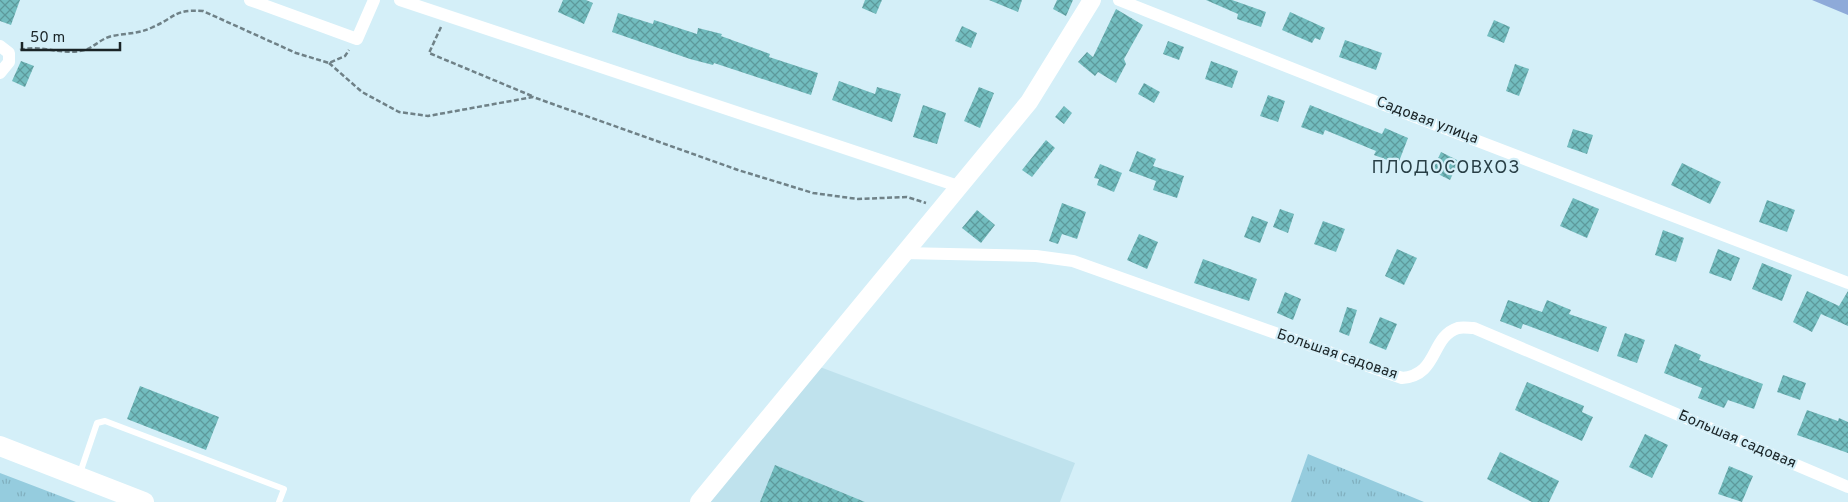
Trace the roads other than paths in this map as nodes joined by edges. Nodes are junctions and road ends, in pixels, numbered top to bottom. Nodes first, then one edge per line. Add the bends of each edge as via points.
1 (250, 0) edge
2 (374, 0) edge
3 (400, 0) edge
4 (1092, 0) edge
5 (1119, 0) edge
6 (4, 50) edge
7 (0, 73) edge
8 (958, 186) junction
9 (904, 253) junction
10 (1848, 283) edge
11 (0, 446) edge
12 (79, 476) junction
13 (1848, 487) edge
14 (144, 502) edge
15 (279, 502) edge
16 (699, 502) edge

1 - 2 street via 357,39
3 - 8 street
4 - 8 street via 1029,102
5 - 10 street, Садовая улица
6 - 7 street via 9,62
8 - 9 street
9 - 13 street, Большая садовая via 1036,256 1073,261 1402,378 1415,377 1425,369 1444,337 1458,328 1474,328
9 - 16 street
11 - 12 main road
12 - 14 main road
12 - 15 lane via 97,423 105,421 284,489

